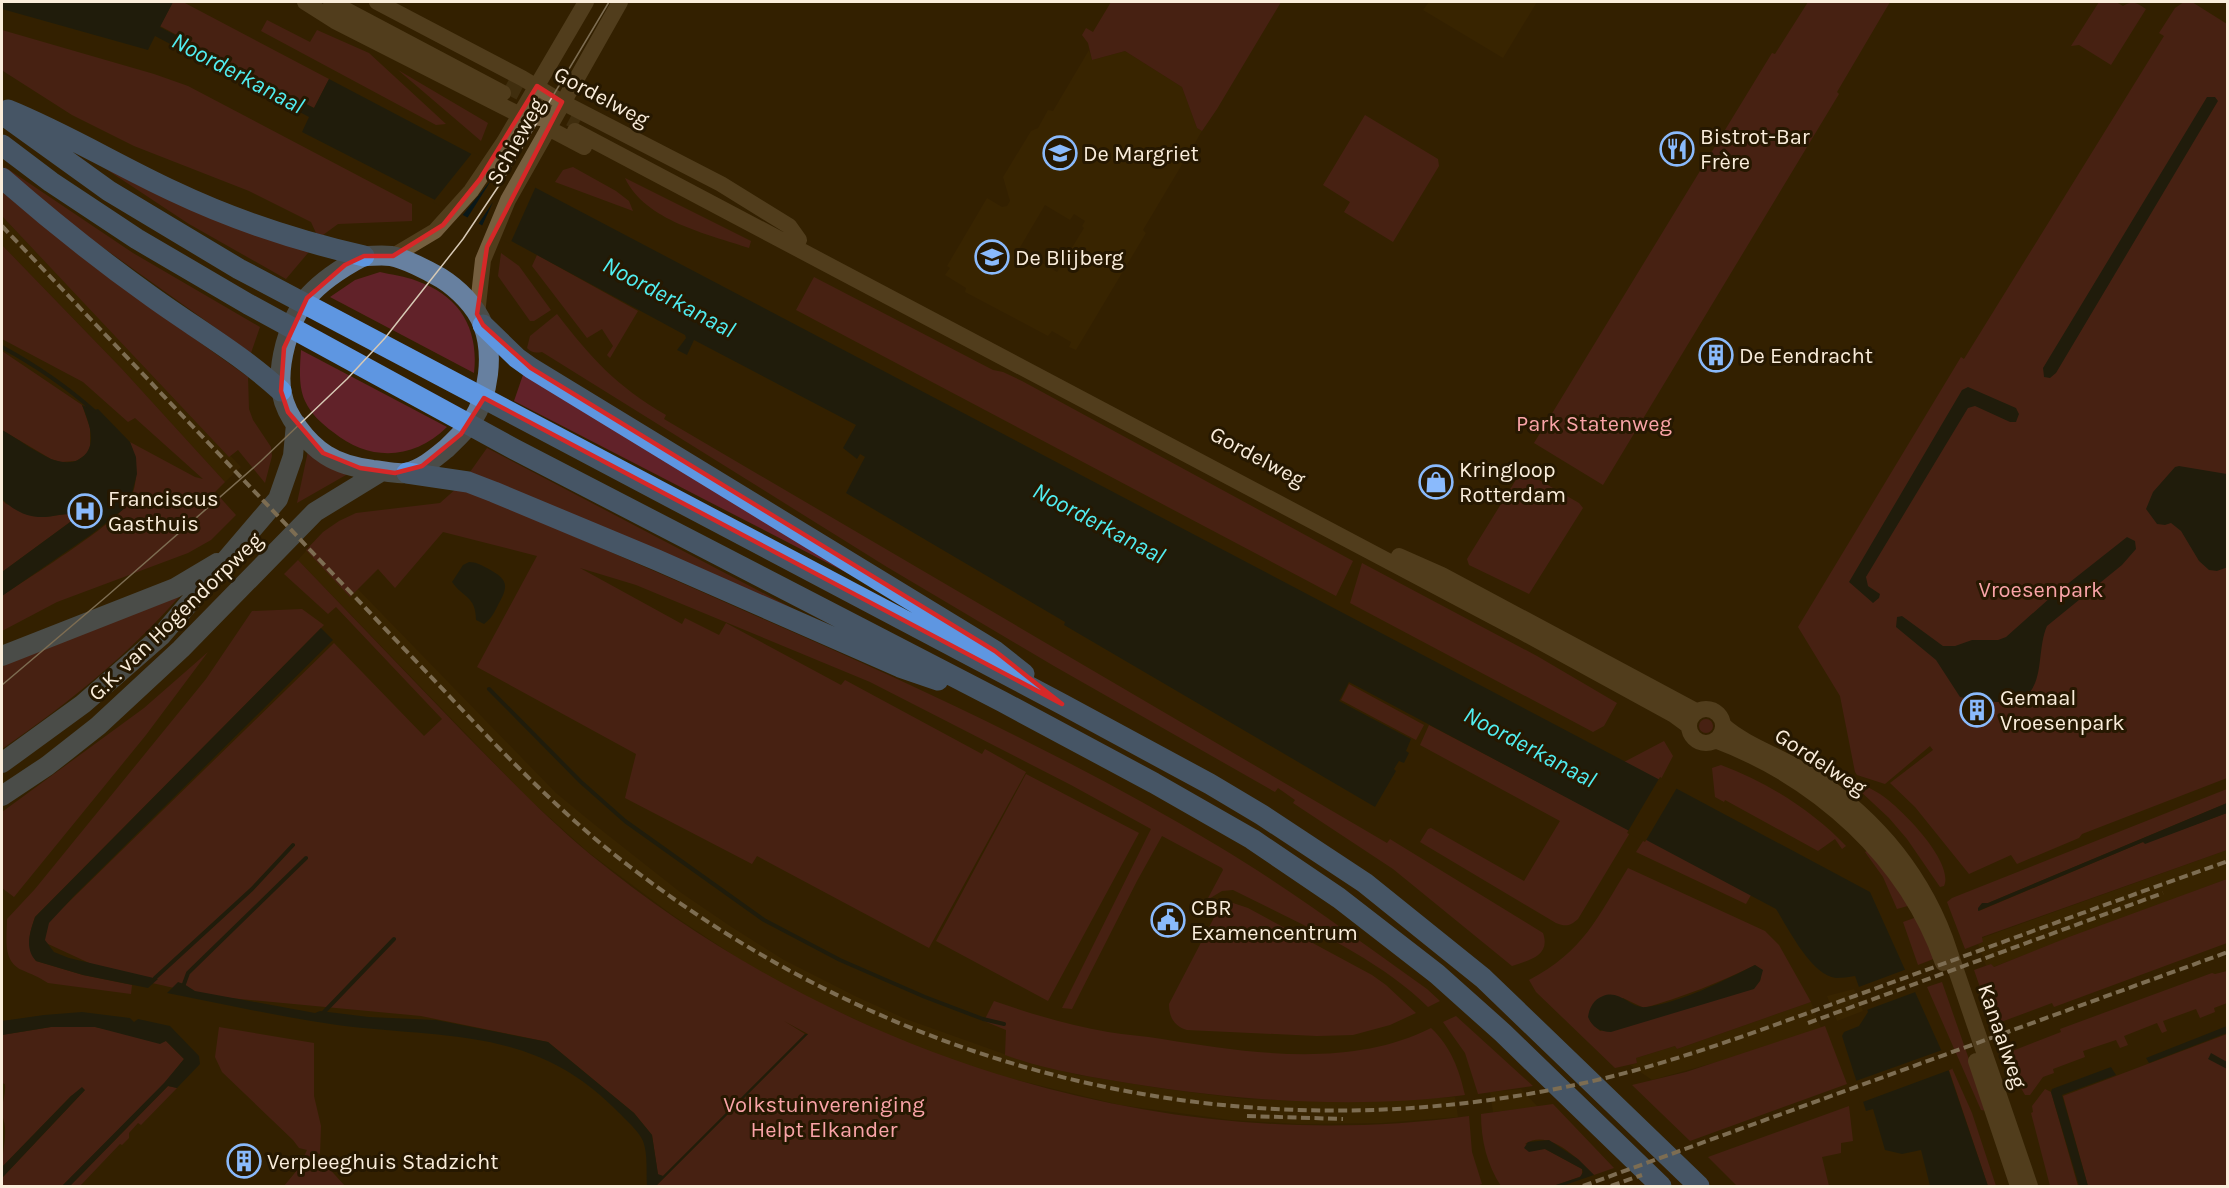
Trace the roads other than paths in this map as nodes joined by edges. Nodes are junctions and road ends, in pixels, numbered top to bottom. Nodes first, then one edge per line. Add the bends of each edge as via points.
1 (305, 2) edge
2 (331, 2) edge
3 (348, 2) edge
4 (377, 2) edge
5 (586, 2) edge
6 (620, 2) edge
7 (537, 86) junction
8 (2, 107) edge
9 (2, 114) edge
10 (520, 115) junction
11 (555, 115) junction
12 (2, 145) edge
13 (2, 178) edge
14 (799, 240) junction
15 (364, 256) junction
16 (393, 256) junction
17 (813, 256) junction
18 (480, 319) junction
19 (281, 391) junction
20 (296, 424) junction
21 (382, 471) junction
22 (407, 473) junction
23 (234, 552) junction
24 (2, 656) edge
25 (1003, 702) junction
26 (1062, 704) junction
27 (1692, 719) junction
28 (1723, 724) junction
29 (1715, 740) junction
30 (2, 763) edge
31 (2, 796) edge
32 (1924, 904) junction
33 (1661, 1186) edge
34 (1699, 1186) edge
35 (2018, 1186) edge
36 (2030, 1186) edge

1 - 10 main road, Gordelweg
2 - 3 main road via 504,89
4 - 7 main road, Gordelweg
5 - 7 main road, Schieweg
6 - 11 main road, Schieweg
7 - 10 main road, Schieweg
7 - 11 main road, Gordelweg
8 - 15 highway via 175,192 288,237
9 - 26 highway via 109,191 239,269
10 - 11 main road, Gordelweg
10 - 16 main road, Schieweg via 471,191 435,231
11 - 14 main road, Gordelweg via 721,184 789,226
11 - 17 main road, Gordelweg via 777,249 804,259
11 - 18 main road, Schieweg via 507,200 483,260
12 - 25 highway via 137,239 248,304 514,449
13 - 19 highway via 114,268
14 - 17 main road, Gordelweg via 577,127
14 - 27 main road, Gordelweg via 1385,549 1512,611
15 - 16 main road
15 - 19 main road via 345,265 298,309 287,334
16 - 18 main road via 446,282
17 - 27 main road, Gordelweg via 1676,717
18 - 22 main road via 488,370 480,405 472,420 436,458
18 - 26 highway via 531,368 995,651
19 - 20 main road
20 - 21 main road via 334,460
20 - 23 main road, G.K. van Hogendorpweg via 293,456 278,499
21 - 22 main road
21 - 31 main road, G.K. van Hogendorpweg via 315,512 98,726
22 - 25 highway via 468,482 900,667
23 - 24 main road via 175,588
23 - 30 main road, G.K. van Hogendorpweg via 161,636 83,704
25 - 33 highway via 1252,839 1339,898 1495,1025
26 - 34 highway via 1218,789 1365,883 1491,986
27 - 28 main road via 1704,708 1713,710
27 - 29 main road via 1692,735 1699,741
28 - 29 main road
28 - 32 main road, Gordelweg via 1812,776 1849,803 1888,841
29 - 32 main road, Gordelweg via 1780,772 1837,811 1867,838
32 - 35 main road, Kanaalweg
32 - 36 main road, Kanaalweg via 1948,945

